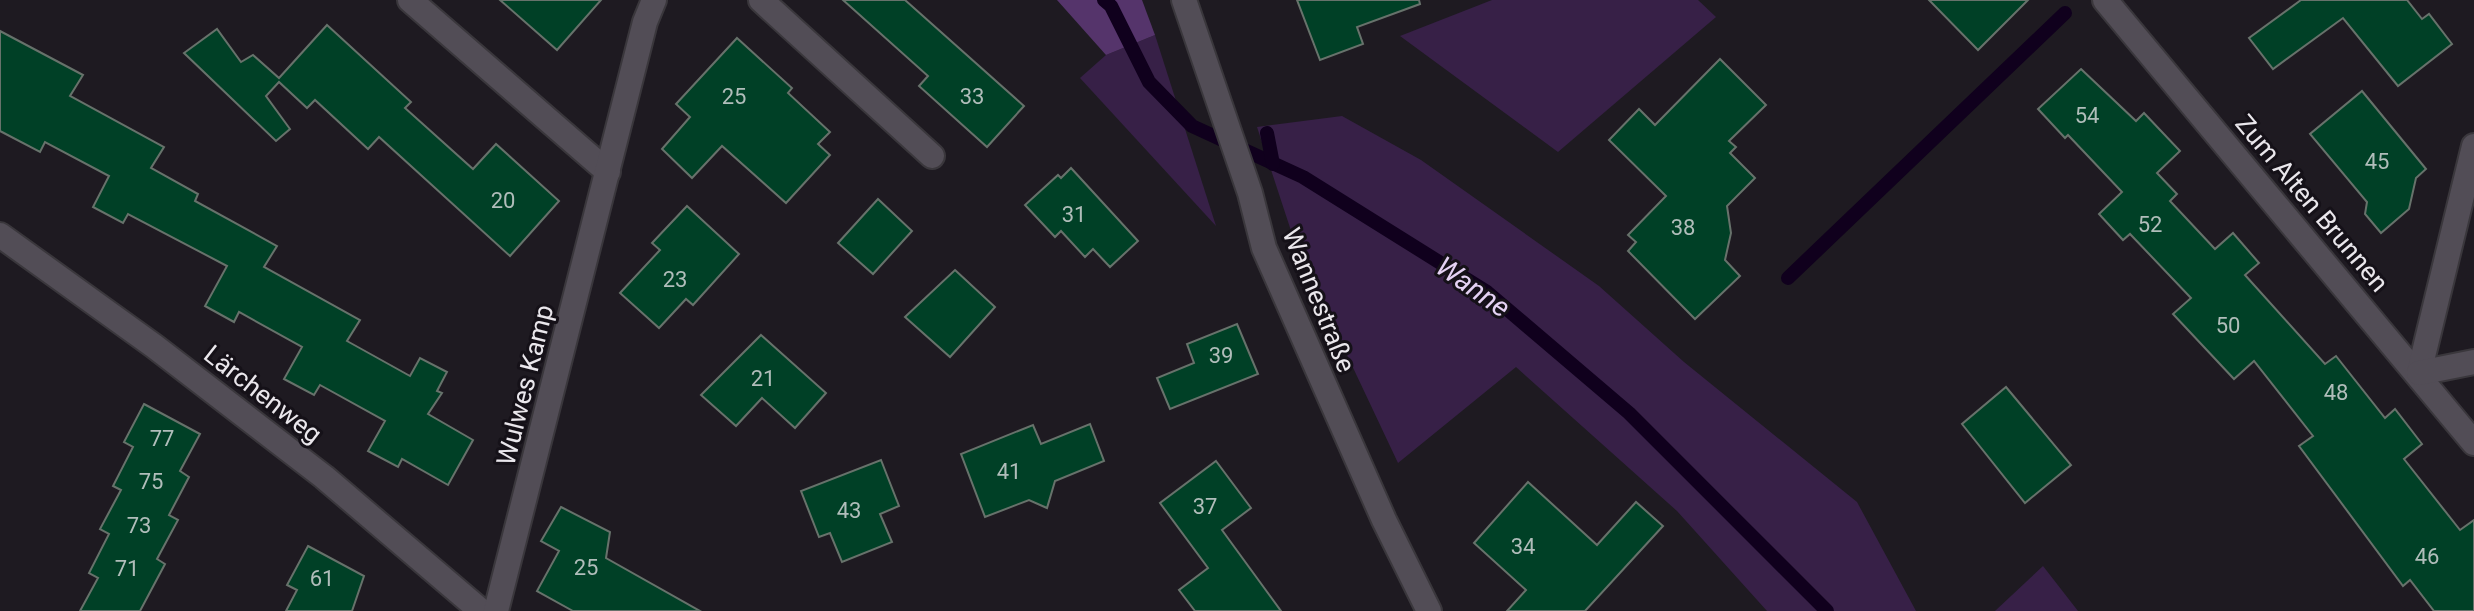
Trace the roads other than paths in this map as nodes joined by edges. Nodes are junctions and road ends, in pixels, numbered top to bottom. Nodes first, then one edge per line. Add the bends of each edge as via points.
1 (410, 0) edge
2 (654, 0) edge
3 (761, 0) edge
4 (1184, 0) edge
5 (2105, 0) edge
6 (2474, 146) edge
7 (932, 156) dead end
8 (608, 172) junction
9 (0, 235) edge
10 (2474, 362) edge
11 (2419, 373) junction
12 (2474, 443) edge
13 (481, 611) edge
14 (496, 611) edge
15 (1429, 611) edge

1 - 8 street
2 - 8 street, Wulwes Kamp
3 - 7 street
4 - 15 street, Wannestraße via 1264,248
5 - 11 street, Zum Alten Brunnen
6 - 11 street
8 - 14 street, Wulwes Kamp
9 - 13 street, Lärchenweg via 324,477
10 - 11 street
11 - 12 street, Zum Alten Brunnen

